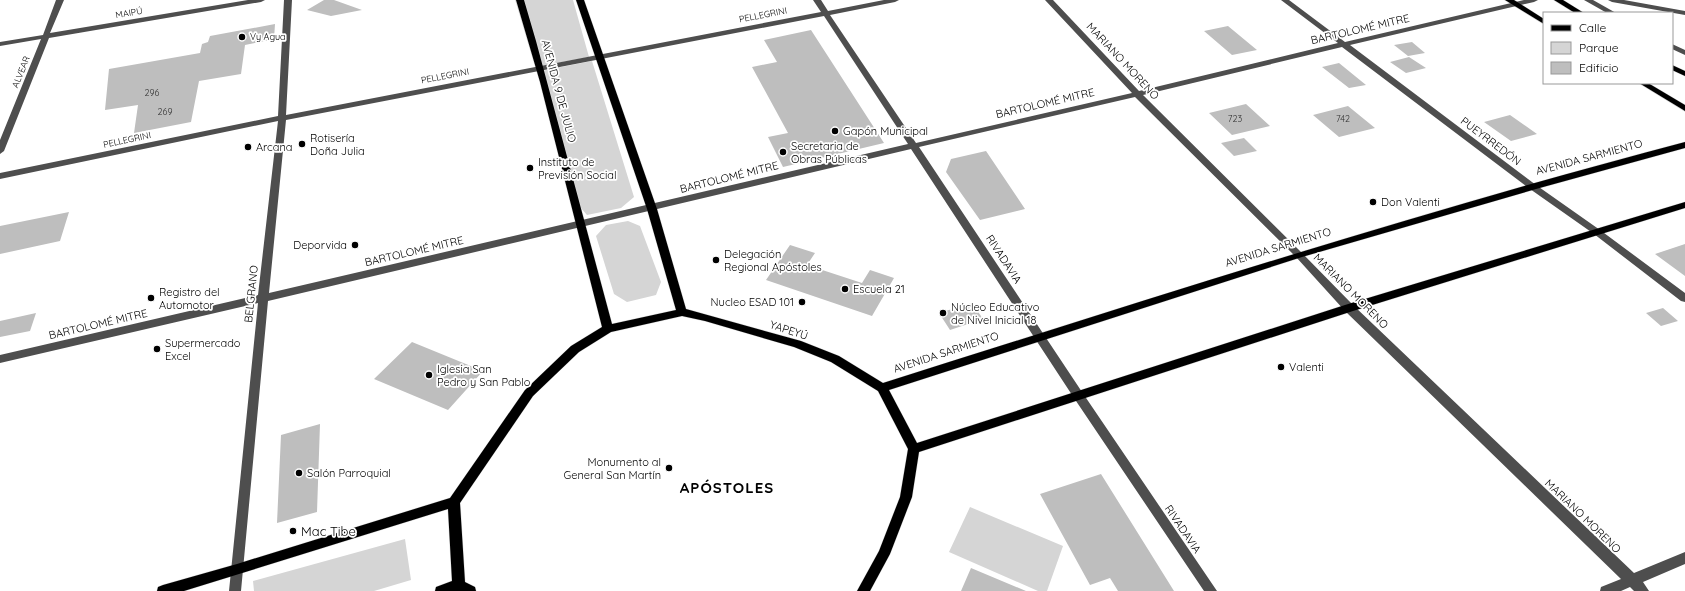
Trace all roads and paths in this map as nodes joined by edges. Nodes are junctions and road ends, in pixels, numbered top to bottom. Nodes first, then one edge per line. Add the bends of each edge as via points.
1 (60, 0) edge
2 (261, 0) edge
3 (288, 0) edge
4 (520, 0) edge
5 (580, 0) edge
6 (817, 0) edge
7 (895, 0) edge
8 (1049, 0) edge
9 (1285, 0) edge
10 (1534, 0) edge
11 (1558, 0) edge
12 (1588, 0) edge
13 (1612, 0) edge
14 (1660, 0) edge
15 (1512, 2) edge
16 (1662, 11) edge
17 (1578, 12) edge
18 (1610, 12) edge
19 (1673, 12) edge
20 (826, 13) junction
21 (1685, 14) edge
22 (1543, 21) edge
23 (46, 37) junction
24 (0, 44) edge
25 (1345, 45) junction
26 (1673, 47) edge
27 (1685, 53) edge
28 (599, 57) junction
29 (541, 68) junction
30 (1673, 68) edge
31 (1685, 74) edge
32 (1645, 84) edge
33 (1137, 94) junction
34 (1685, 109) edge
35 (282, 118) junction
36 (914, 145) junction
37 (1685, 145) edge
38 (0, 151) edge
39 (0, 176) edge
40 (1533, 187) junction
41 (1685, 205) edge
42 (652, 209) junction
43 (580, 225) junction
44 (1597, 232) junction
45 (1299, 255) junction
46 (1685, 298) edge
47 (262, 299) junction
48 (1349, 308) junction
49 (682, 312) junction
50 (608, 329) junction
51 (1040, 336) junction
52 (0, 359) edge
53 (882, 388) junction
54 (1078, 395) junction
55 (914, 449) junction
56 (454, 502) junction
57 (1685, 558) edge
58 (237, 570) junction
59 (1631, 580) junction
60 (464, 588) edge
61 (163, 591) edge
62 (235, 591) edge
63 (442, 591) edge
64 (863, 591) edge
65 (1211, 591) edge
66 (1606, 591) edge
67 (1642, 591) edge

1 - 23 street, ALVEAR
2 - 23 street, MAIPÚ
3 - 35 street, BELGRANO
4 - 29 main road, AVENIDA 9 DE JULIO
5 - 28 main road
6 - 20 street, RIVADAVIA
7 - 20 street, PELLEGRINI
8 - 33 street, MARIANO MORENO
9 - 25 street, PUEYRREDÓN
10 - 15 street, BARTOLOMÉ MITRE
11 - 17 main road
12 - 18 street
13 - 16 street
14 - 16 street
15 - 22 main road
15 - 25 street, BARTOLOMÉ MITRE
19 - 21 street
20 - 28 street, PELLEGRINI
20 - 36 street, RIVADAVIA
23 - 24 street, MAIPÚ
23 - 38 street, ALVEAR
25 - 33 street, BARTOLOMÉ MITRE
25 - 40 street, PUEYRREDÓN
26 - 27 street
28 - 29 street, PELLEGRINI
28 - 42 main road
29 - 35 street, PELLEGRINI
29 - 43 main road, AVENIDA 9 DE JULIO
30 - 31 main road
32 - 34 main road
33 - 36 street, BARTOLOMÉ MITRE
33 - 45 street, MARIANO MORENO
35 - 39 street, PELLEGRINI
35 - 47 street, BELGRANO
36 - 42 street, BARTOLOMÉ MITRE
36 - 51 street, RIVADAVIA
37 - 40 main road, AVENIDA SARMIENTO
40 - 44 street, PUEYRREDÓN
40 - 45 main road, AVENIDA SARMIENTO
41 - 44 main road
42 - 43 street, BARTOLOMÉ MITRE
42 - 49 main road
43 - 47 street, BARTOLOMÉ MITRE
43 - 50 main road, AVENIDA 9 DE JULIO
44 - 46 street, PUEYRREDÓN
44 - 48 main road
45 - 48 street, MARIANO MORENO
45 - 51 main road, AVENIDA SARMIENTO
47 - 52 street, BARTOLOMÉ MITRE
47 - 58 street, BELGRANO
48 - 54 main road
48 - 59 street, MARIANO MORENO
49 - 50 main road
49 - 53 main road, YAPEYÚ via 797,344 835,360
50 - 56 main road via 575,349 529,393
51 - 53 main road, AVENIDA SARMIENTO
51 - 54 street, RIVADAVIA
53 - 55 main road
54 - 55 main road
54 - 65 street, RIVADAVIA
55 - 64 main road via 906,497 884,554
56 - 58 main road
56 - 60 main road
57 - 59 street
58 - 61 main road
58 - 62 street, BELGRANO
59 - 66 street
59 - 67 street, MARIANO MORENO
60 - 63 main road

